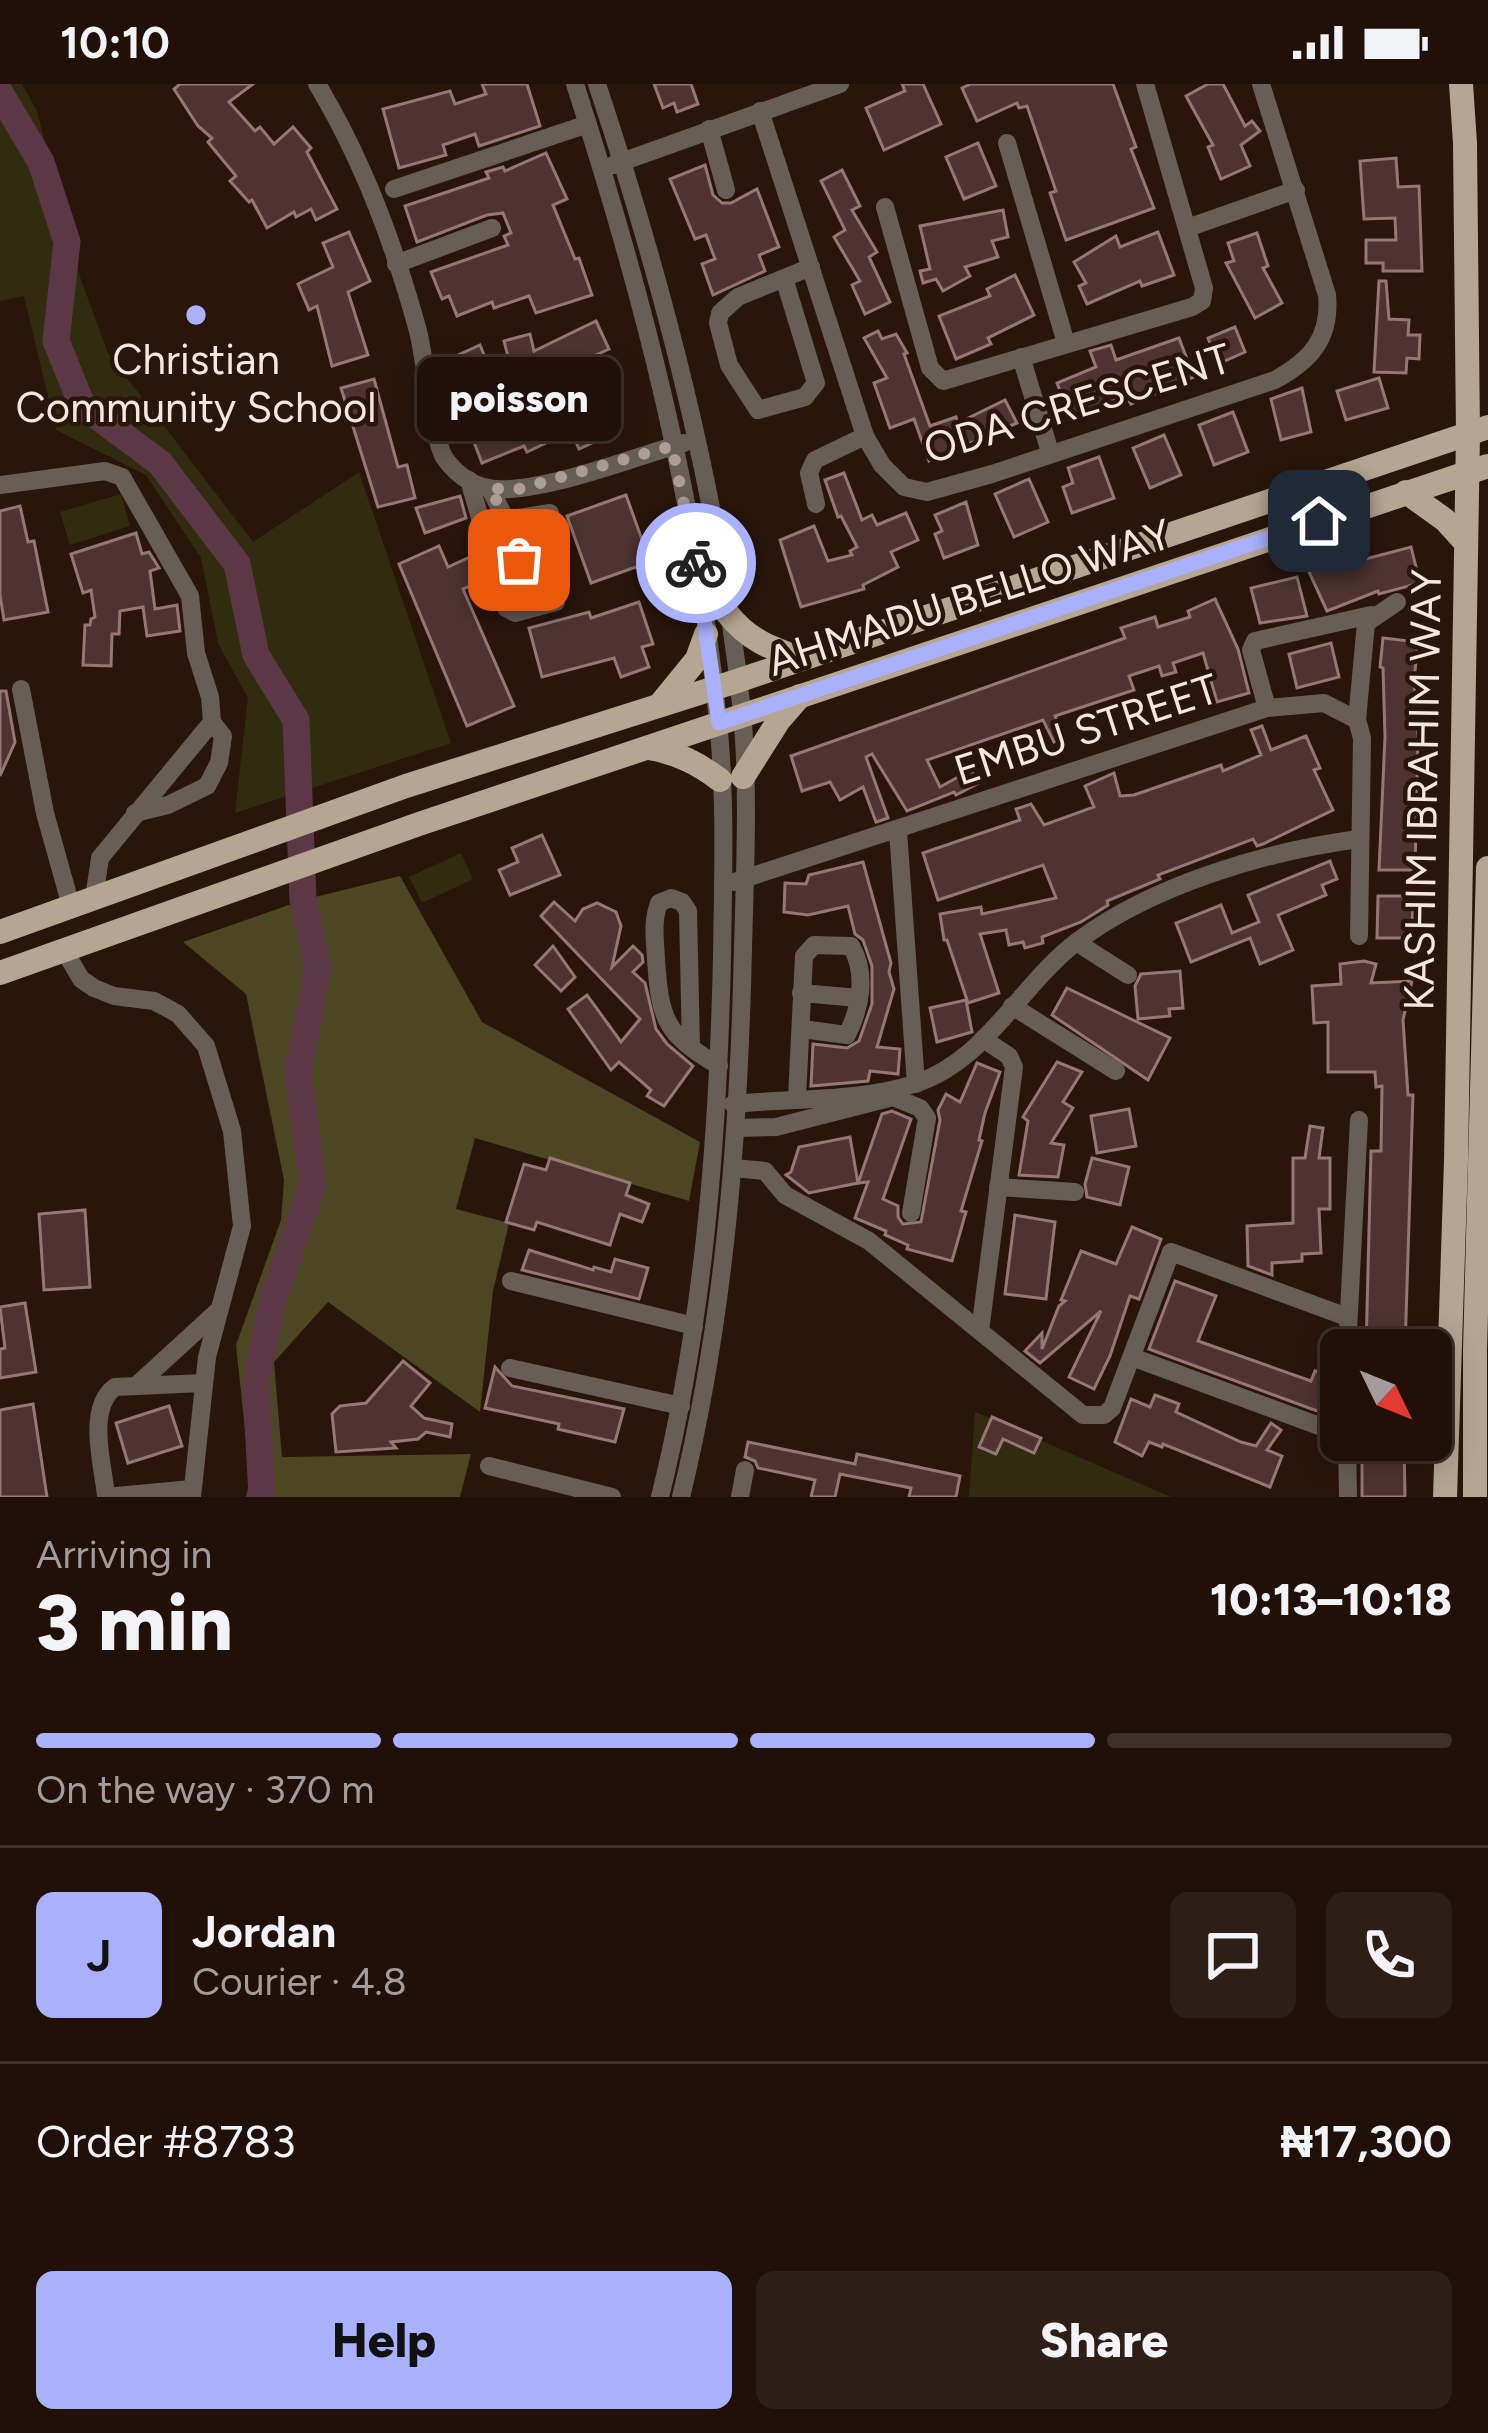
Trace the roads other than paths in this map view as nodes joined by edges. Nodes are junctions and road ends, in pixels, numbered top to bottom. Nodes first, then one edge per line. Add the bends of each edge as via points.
1 (316, 84) edge
2 (575, 84) edge
3 (597, 84) edge
4 (840, 84) edge
5 (1145, 84) edge
6 (1262, 84) edge
7 (1461, 84) edge
8 (760, 111) junction
9 (588, 124) junction
10 (709, 129) junction
11 (1007, 142) dead end
12 (623, 161) junction
13 (603, 168) junction
14 (394, 190) dead end
15 (726, 190) dead end
16 (1296, 190) junction
17 (885, 207) dead end
18 (1190, 227) junction
19 (492, 228) dead end
20 (396, 264) junction
21 (811, 267) junction
22 (784, 278) junction
23 (1066, 343) junction
24 (1021, 357) junction
25 (1468, 391) junction
26 (1478, 430) edge
27 (866, 436) junction
28 (696, 439) junction
29 (672, 446) junction
30 (1420, 450) junction
31 (1050, 452) junction
32 (1477, 469) edge
33 (469, 481) junction
34 (0, 485) edge
35 (490, 488) junction
36 (1406, 492) junction
37 (816, 504) dead end
38 (550, 513) dead end
39 (505, 520) junction
40 (1465, 542) junction
41 (519, 560) dead end
42 (556, 602) dead end
43 (1397, 602) dead end
44 (727, 614) junction
45 (1372, 616) junction
46 (706, 634) junction
47 (802, 659) junction
48 (725, 684) junction
49 (21, 689) dead end
50 (801, 694) junction
51 (658, 705) junction
52 (1267, 708) junction
53 (730, 719) junction
54 (1357, 720) junction
55 (212, 722) junction
56 (646, 747) junction
57 (732, 779) junction
58 (135, 813) junction
59 (898, 831) junction
60 (1359, 839) junction
61 (1488, 868) edge
62 (745, 880) junction
63 (723, 884) junction
64 (83, 902) junction
65 (0, 932) edge
66 (1359, 936) dead end
67 (1076, 942) junction
68 (64, 950) junction
69 (0, 974) edge
70 (1128, 975) dead end
71 (801, 993) junction
72 (860, 998) junction
73 (1012, 1006) junction
74 (802, 1029) junction
75 (983, 1039) junction
76 (692, 1047) junction
77 (719, 1066) junction
78 (1115, 1071) dead end
79 (916, 1084) junction
80 (797, 1098) junction
81 (740, 1103) junction
82 (718, 1106) junction
83 (1359, 1120) dead end
84 (737, 1127) junction
85 (734, 1168) junction
86 (998, 1187) junction
87 (1075, 1192) dead end
88 (911, 1213) dead end
89 (511, 1281) dead end
90 (219, 1310) junction
91 (1347, 1316) junction
92 (694, 1326) junction
93 (1347, 1329) edge
94 (980, 1331) junction
95 (1132, 1357) junction
96 (510, 1368) dead end
97 (203, 1383) junction
98 (136, 1386) junction
99 (681, 1406) junction
100 (1320, 1428) edge
101 (1346, 1461) edge
102 (489, 1466) dead end
103 (746, 1470) dead end
104 (192, 1493) edge
105 (106, 1496) edge
106 (612, 1497) edge
107 (660, 1497) edge
108 (681, 1497) edge
109 (740, 1497) edge
110 (1348, 1497) edge
111 (1445, 1497) edge
112 (1475, 1497) edge

1 - 20 street
2 - 9 street
3 - 12 street
4 - 8 street
5 - 18 street
6 - 16 street, ODA CRESCENT
7 - 25 main road, KASHIM IBRAHIM WAY
8 - 10 street
8 - 21 street, ODA CRESCENT
9 - 13 street
9 - 14 street
10 - 12 street
10 - 15 street
11 - 23 street
12 - 13 street
12 - 28 street
13 - 29 street via 649,328
16 - 18 street
16 - 31 street, ODA CRESCENT via 1329,321 1303,364
17 - 24 street via 930,368 943,381
18 - 23 street via 1202,301
19 - 20 street
20 - 33 street via 441,453
21 - 22 street
21 - 27 street, ODA CRESCENT
22 - 22 street via 816,383 805,397 758,410 729,365 718,323 738,297
23 - 24 street
24 - 31 street
25 - 26 main road, KASHIM IBRAHIM WAY
25 - 30 main road
26 - 30 main road, AHMADU BELLO WAY
26 - 32 main road, KASHIM IBRAHIM WAY
27 - 31 street, ODA CRESCENT via 904,487 927,492
27 - 37 street via 815,460 809,473
28 - 29 street
28 - 44 street
29 - 35 street via 515,490
29 - 46 street
30 - 47 main road, AHMADU BELLO WAY
32 - 36 main road, AHMADU BELLO WAY
32 - 40 main road, KASHIM IBRAHIM WAY
33 - 35 street
33 - 42 street via 506,608 515,613
34 - 55 street via 105,471 122,478 190,596
35 - 39 street
36 - 40 main road
36 - 50 main road, AHMADU BELLO WAY
38 - 39 street
39 - 41 street
40 - 111 main road, KASHIM IBRAHIM WAY
43 - 45 street
44 - 47 main road via 764,646
44 - 48 street
45 - 52 street via 1255,641
45 - 54 street via 1363,634
46 - 48 street
46 - 51 main road via 697,659
47 - 48 main road, AHMADU BELLO WAY
48 - 51 main road, AHMADU BELLO WAY
48 - 53 street
49 - 64 street via 45,813
50 - 53 main road, AHMADU BELLO WAY
50 - 57 main road
51 - 64 main road, AHMADU BELLO WAY
52 - 54 street, EMBU STREET via 1324,703
52 - 59 street, EMBU STREET
53 - 56 main road, AHMADU BELLO WAY
53 - 57 street
54 - 60 street
55 - 58 street
55 - 58 street via 223,749 207,787
56 - 57 main road
56 - 68 main road, AHMADU BELLO WAY
57 - 62 street
57 - 63 street
58 - 64 street via 100,857
59 - 62 street, EMBU STREET
59 - 79 street
60 - 66 street
60 - 67 street via 1168,890
61 - 112 main road, KASHIM IBRAHIM WAY
62 - 63 street, EMBU STREET
62 - 81 street
63 - 77 street
64 - 65 main road, AHMADU BELLO WAY
67 - 70 street
67 - 73 street
68 - 69 main road, AHMADU BELLO WAY
68 - 90 street via 94,988 154,1001 206,1046 232,1131 242,1226
71 - 72 street
71 - 72 street via 808,948 851,946 861,963
71 - 74 street
72 - 74 street via 847,1034
73 - 75 street
73 - 78 street
74 - 80 street
75 - 79 street
75 - 86 street via 1014,1067
76 - 76 street via 688,911 671,898 653,919 659,1006
76 - 77 street
77 - 82 street
79 - 80 street
80 - 81 street
81 - 82 street
81 - 84 street
82 - 92 street
83 - 91 street
84 - 85 street
84 - 88 street via 776,1127 893,1097 920,1108 927,1118
85 - 94 street via 765,1171 785,1196 869,1241
85 - 108 street
86 - 87 street
86 - 94 street
89 - 92 street
90 - 97 street
90 - 98 street
91 - 93 street
91 - 95 street via 1171,1252
92 - 99 street
94 - 95 street via 1093,1418 1112,1408
95 - 100 street
96 - 99 street
97 - 98 street
97 - 104 street
98 - 105 street via 115,1387 101,1402
99 - 107 street
101 - 110 street
102 - 106 street
103 - 109 street
104 - 105 street

